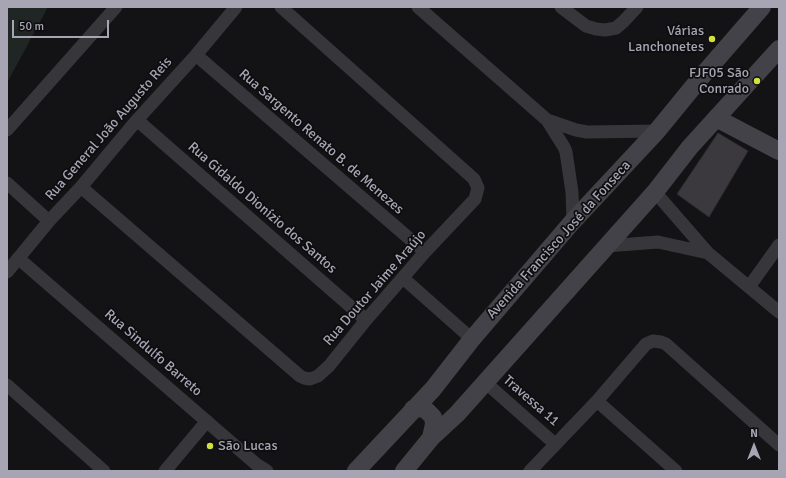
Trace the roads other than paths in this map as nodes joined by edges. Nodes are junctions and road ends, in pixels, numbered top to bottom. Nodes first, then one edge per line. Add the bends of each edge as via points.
1 (116, 7) edge
2 (236, 7) edge
3 (281, 7) edge
4 (418, 7) edge
5 (561, 7) edge
6 (637, 7) edge
7 (762, 7) edge
8 (779, 50) edge
9 (196, 55) junction
10 (716, 118) junction
11 (137, 120) junction
12 (547, 120) junction
13 (10, 123) edge
14 (657, 131) junction
15 (779, 151) edge
16 (7, 183) edge
17 (81, 187) junction
18 (655, 192) junction
19 (49, 221) junction
20 (573, 221) junction
21 (779, 245) edge
22 (606, 246) junction
23 (425, 252) junction
24 (708, 253) junction
25 (18, 258) junction
26 (7, 272) edge
27 (403, 278) junction
28 (749, 287) junction
29 (779, 312) edge
30 (366, 320) junction
31 (472, 339) junction
32 (485, 382) junction
33 (7, 385) edge
34 (433, 389) junction
35 (597, 402) junction
36 (413, 408) junction
37 (457, 414) junction
38 (207, 421) junction
39 (431, 438) junction
40 (555, 444) junction
41 (779, 445) edge
42 (533, 470) edge
43 (104, 471) edge
44 (165, 471) edge
45 (267, 471) edge
46 (356, 471) edge
47 (404, 471) edge
48 (676, 471) edge

1 - 13 street
2 - 9 street, Rua General João Augusto Reis
3 - 23 street, Rua Doutor Jaime Araújo via 476,182 476,199
4 - 12 street
5 - 6 street via 586,26 605,30 616,28
7 - 14 main road, Avenida Francisco José da Fonseca
8 - 10 main road
9 - 11 street, Rua General João Augusto Reis
9 - 23 street, Rua Sargento Renato B. de Menezes
10 - 15 main road
10 - 18 main road
11 - 17 street, Rua General João Augusto Reis
11 - 30 street, Rua Gidaldo Dionízio dos Santos
12 - 14 street via 587,132
12 - 20 street via 566,152
14 - 20 main road, Avenida Francisco José da Fonseca
16 - 19 street
17 - 19 street, Rua General João Augusto Reis
17 - 30 street, Rua Doutor Jaime Araújo via 304,378 318,376 329,366
18 - 22 main road
18 - 24 street
19 - 25 street, Rua General João Augusto Reis
20 - 31 main road, Avenida Francisco José da Fonseca
21 - 28 street
22 - 24 street via 658,242
22 - 32 main road
23 - 27 street, Rua Doutor Jaime Araújo
24 - 28 street
25 - 26 street, Rua General João Augusto Reis
25 - 38 street, Rua Sindulfo Barreto
27 - 30 street, Rua Doutor Jaime Araújo
27 - 31 street
28 - 29 street
31 - 34 main road, Avenida Francisco José da Fonseca
32 - 37 main road
32 - 40 street, Travessa 11
33 - 43 street
34 - 36 main road, Avenida Francisco José da Fonseca
34 - 37 main road via 435,400 441,408
35 - 40 street
35 - 41 street via 646,344 652,341 661,342
35 - 48 street
36 - 39 main road via 424,408 433,417
36 - 46 main road, Avenida Francisco José da Fonseca
37 - 39 main road
38 - 44 street
38 - 45 street, Rua Sindulfo Barreto
39 - 47 main road
40 - 42 street

